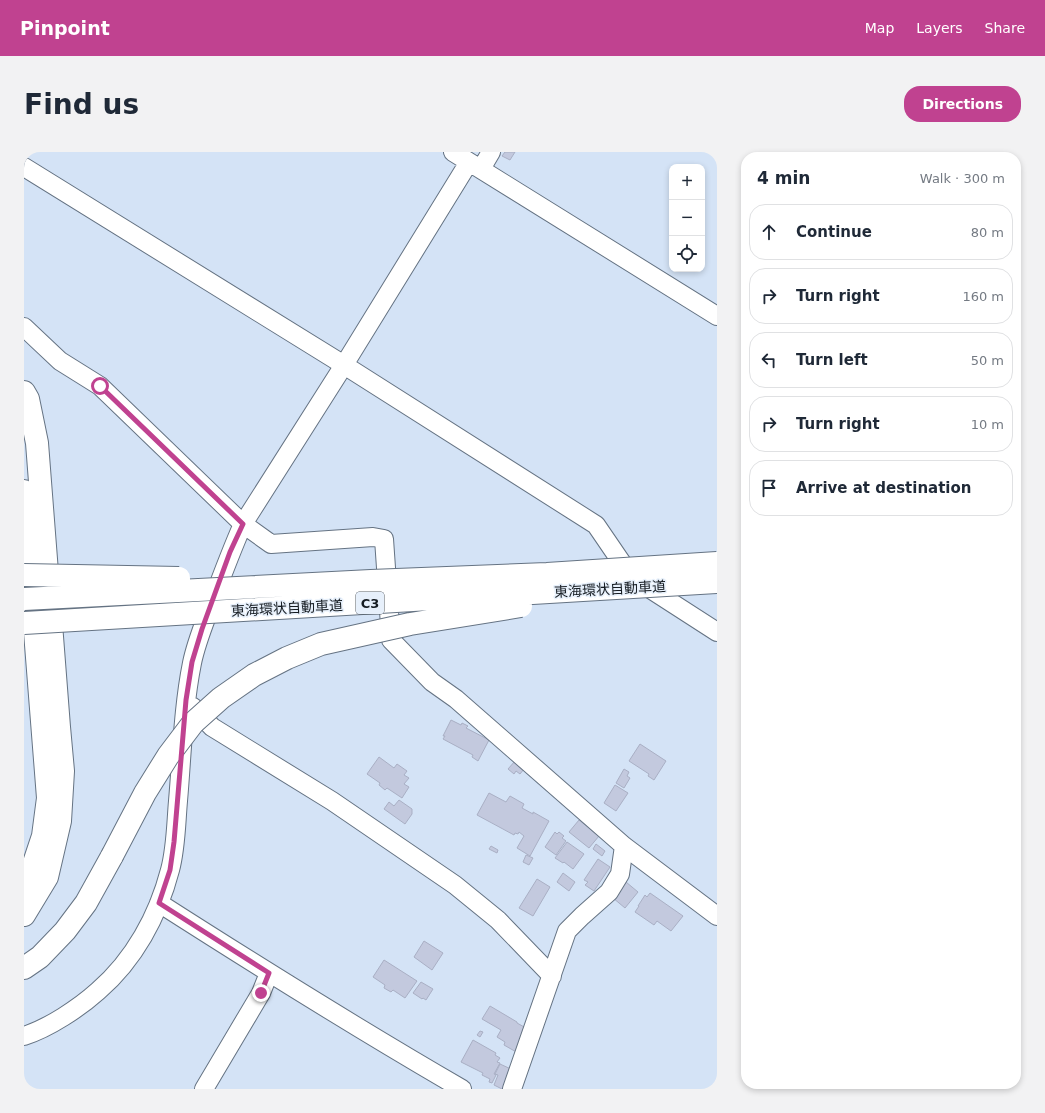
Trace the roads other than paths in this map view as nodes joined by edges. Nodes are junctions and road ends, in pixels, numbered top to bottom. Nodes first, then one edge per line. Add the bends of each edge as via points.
1 (453, 152) edge
2 (491, 152) edge
3 (475, 166) junction
4 (24, 168) edge
5 (717, 316) edge
6 (24, 327) edge
7 (344, 365) junction
8 (24, 392) edge
9 (24, 491) edge
10 (243, 524) junction
11 (717, 563) edge
12 (24, 575) edge
13 (371, 581) junction
14 (717, 582) edge
15 (639, 587) junction
16 (24, 599) edge
17 (24, 623) edge
18 (717, 632) edge
19 (186, 700) junction
20 (624, 846) junction
21 (24, 883) edge
22 (159, 903) junction
23 (24, 915) edge
24 (717, 916) edge
25 (24, 968) edge
26 (269, 973) junction
27 (552, 976) junction
28 (24, 1036) edge
29 (204, 1089) edge
30 (462, 1089) edge
31 (512, 1089) edge

1 - 3 street
2 - 3 street
3 - 5 street
3 - 7 street
4 - 7 street
6 - 10 street via 60,361 100,386
7 - 10 street
7 - 18 street via 596,525 624,566 641,582
8 - 23 highway via 28,399 37,443 63,771 60,821 47,877
9 - 21 highway via 48,798 43,836 30,875
10 - 19 street via 202,629 192,662
10 - 20 street via 271,544 373,537 384,539 391,640 432,682 456,699
11 - 13 highway, 東海環状自動車道 / C3, bridge via 547,574
12 - 13 highway, bridge
13 - 16 highway, 東海環状自動車道 / C3, bridge
14 - 15 highway, 東海環状自動車道 / C3, bridge
15 - 17 highway, 東海環状自動車道 / C3, bridge
15 - 25 highway, bridge via 410,624 321,644 254,675 221,698 193,723 145,793 86,903 65,931 40,957
19 - 22 street via 174,842 170,870
19 - 27 street via 212,727 332,802 455,885 498,920
20 - 24 street
20 - 27 street via 620,874 609,892 568,931
22 - 26 street
22 - 28 street via 140,941 108,982 70,1013
26 - 29 street via 261,993
26 - 30 street
27 - 31 street

